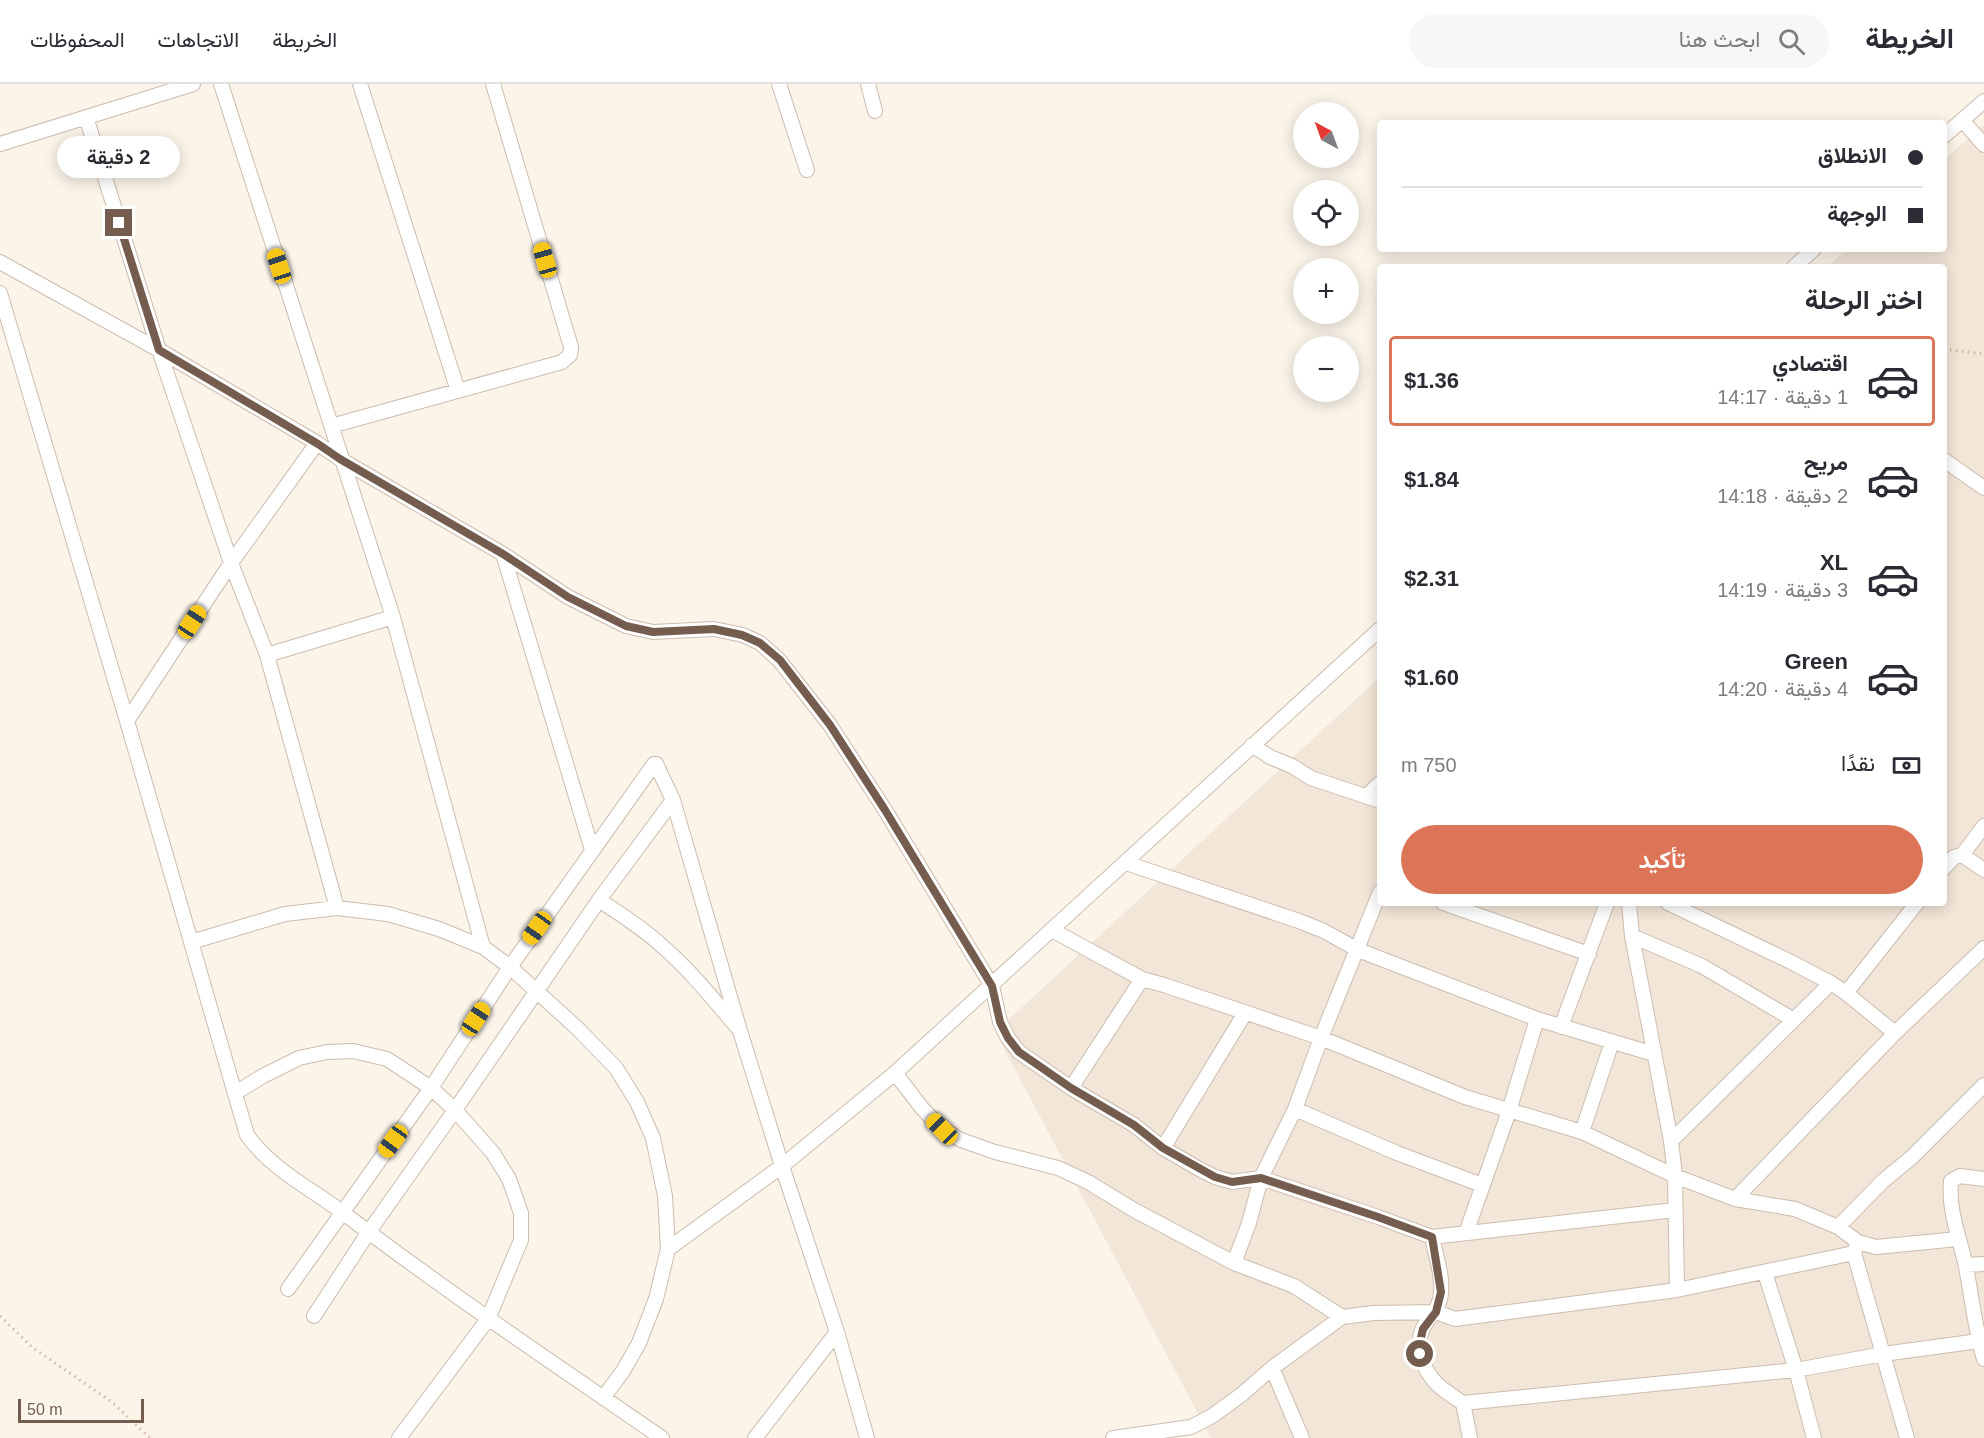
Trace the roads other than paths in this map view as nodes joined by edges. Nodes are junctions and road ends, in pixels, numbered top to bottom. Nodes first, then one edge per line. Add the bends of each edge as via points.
1 (193, 84) edge
2 (221, 84) edge
3 (360, 84) edge
4 (492, 84) edge
5 (779, 84) edge
6 (868, 84) edge
7 (1984, 101) edge
8 (874, 111) dead end
9 (86, 117) junction
10 (1962, 120) junction
11 (1947, 133) edge
12 (0, 144) edge
13 (1984, 145) edge
14 (807, 170) dead end
15 (1811, 252) edge
16 (0, 262) edge
17 (1797, 264) edge
18 (0, 293) edge
19 (159, 350) junction
20 (458, 391) junction
21 (331, 426) junction
22 (318, 444) junction
23 (340, 459) junction
24 (1947, 462) edge
25 (1984, 488) edge
26 (503, 554) junction
27 (231, 563) junction
28 (393, 617) junction
29 (1377, 632) edge
30 (267, 655) junction
31 (127, 721) junction
32 (1252, 745) junction
33 (1377, 786) edge
34 (1366, 796) junction
35 (673, 800) junction
36 (1377, 800) edge
37 (1984, 826) edge
38 (592, 850) junction
39 (1962, 855) junction
40 (1947, 862) edge
41 (1126, 863) junction
42 (1984, 870) edge
43 (599, 900) junction
44 (1377, 900) edge
45 (1452, 906) edge
46 (1606, 906) edge
47 (1629, 906) edge
48 (1674, 906) edge
49 (1915, 906) edge
50 (337, 908) junction
51 (1052, 930) junction
52 (1632, 936) junction
53 (191, 942) junction
54 (483, 947) junction
55 (1984, 948) edge
56 (1358, 950) junction
57 (1589, 954) junction
58 (510, 967) junction
59 (1142, 979) junction
60 (1831, 983) junction
61 (992, 986) junction
62 (536, 992) junction
63 (1846, 993) junction
64 (1245, 1013) junction
65 (1537, 1019) junction
66 (1794, 1020) junction
67 (1561, 1027) junction
68 (740, 1031) junction
69 (1895, 1033) junction
70 (1321, 1038) junction
71 (1612, 1042) junction
72 (1654, 1054) junction
73 (895, 1074) junction
74 (1984, 1084) edge
75 (431, 1088) junction
76 (1071, 1088) junction
77 (235, 1094) junction
78 (1295, 1109) junction
79 (455, 1110) junction
80 (1509, 1111) junction
81 (1582, 1132) junction
82 (1671, 1141) junction
83 (1163, 1148) junction
84 (782, 1166) junction
85 (1675, 1176) junction
86 (1261, 1178) junction
87 (1984, 1179) edge
88 (1482, 1185) junction
89 (1736, 1199) junction
90 (1675, 1210) junction
91 (342, 1212) junction
92 (1838, 1227) junction
93 (368, 1233) junction
94 (1466, 1233) junction
95 (1432, 1237) junction
96 (1958, 1239) junction
97 (1856, 1248) junction
98 (668, 1250) junction
99 (1234, 1263) junction
100 (1984, 1264) edge
101 (1966, 1265) junction
102 (1765, 1273) junction
103 (288, 1289) dead end
104 (1677, 1290) junction
105 (1436, 1312) junction
106 (314, 1316) dead end
107 (1342, 1317) junction
108 (488, 1319) junction
109 (837, 1332) junction
110 (1979, 1341) junction
111 (1883, 1354) junction
112 (1984, 1359) edge
113 (1272, 1368) junction
114 (1796, 1370) junction
115 (603, 1398) junction
116 (1463, 1403) junction
117 (399, 1438) edge
118 (662, 1438) edge
119 (755, 1438) edge
120 (867, 1438) edge
121 (1113, 1438) edge
122 (1302, 1438) edge
123 (1470, 1438) edge
124 (1814, 1438) edge
125 (1907, 1438) edge

1 - 9 street
2 - 21 street
3 - 20 street
4 - 20 street via 571,347 570,355 562,362
5 - 14 street
6 - 8 street
7 - 10 street
9 - 12 street
9 - 19 street
10 - 11 street
10 - 13 street
15 - 17 street
16 - 19 street
18 - 31 street
19 - 22 street
19 - 27 street
20 - 21 street
21 - 23 street
22 - 23 street
22 - 27 street
23 - 26 street
23 - 28 street
24 - 25 street
26 - 38 street
26 - 61 street via 568,597 626,626 653,632 714,629 742,635 760,643 780,660 830,725
27 - 30 street
27 - 31 street
28 - 30 street
28 - 54 street
29 - 32 street
30 - 50 street
31 - 53 street
32 - 34 street via 1311,778
32 - 41 street
33 - 34 street
34 - 36 street
35 - 38 street via 658,765 654,764
35 - 43 street
35 - 68 street
37 - 39 street
38 - 58 street
39 - 40 street
39 - 42 street
41 - 51 street
41 - 56 street via 1299,921
43 - 62 street
43 - 68 street via 662,946
44 - 56 street
45 - 57 street
46 - 57 street
47 - 52 street
48 - 60 street
49 - 63 street
50 - 53 street via 285,914
50 - 54 street via 388,914
51 - 59 street
51 - 61 street
52 - 66 street via 1702,966
52 - 72 street
53 - 77 street
54 - 58 street
55 - 69 street
56 - 65 street
56 - 70 street
57 - 67 street
58 - 62 street
58 - 75 street
59 - 64 street
59 - 76 street
60 - 63 street
60 - 66 street
61 - 73 street
61 - 76 street via 1008,1038 1019,1052
62 - 79 street
62 - 98 street via 616,1068 637,1102 653,1138 666,1196
63 - 69 street
64 - 70 street
64 - 83 street
65 - 67 street
65 - 80 street
66 - 82 street
67 - 71 street
68 - 84 street
69 - 89 street
70 - 78 street
70 - 80 street
71 - 72 street
71 - 81 street
72 - 82 street
73 - 84 street
73 - 99 street via 942,1129 961,1140 1058,1168
74 - 92 street
75 - 77 street via 387,1059 353,1051 299,1058
75 - 79 street
75 - 91 street
76 - 83 street via 1134,1125
77 - 91 street via 247,1135 256,1148
78 - 86 street
78 - 88 street
79 - 93 street
79 - 108 street via 493,1154 509,1179 521,1213 521,1240
80 - 81 street
80 - 88 street
81 - 85 street
82 - 85 street
83 - 86 street via 1215,1177 1232,1182
84 - 98 street
84 - 109 street
85 - 89 street
85 - 90 street
86 - 95 street
86 - 99 street
87 - 96 street via 1960,1176 1951,1181 1950,1205
88 - 94 street
89 - 92 street via 1795,1209
90 - 94 street
90 - 104 street
91 - 93 street
91 - 103 street
92 - 97 street
93 - 106 street
93 - 108 street
94 - 95 street
95 - 105 street via 1441,1292
96 - 97 street
96 - 101 street
97 - 102 street
97 - 111 street
98 - 115 street via 656,1299 639,1343
99 - 107 street via 1294,1286
100 - 101 street
101 - 110 street
102 - 104 street
102 - 114 street
104 - 105 street via 1455,1319
105 - 107 street
105 - 116 street via 1423,1329 1420,1354 1437,1384
107 - 113 street
108 - 115 street
108 - 117 street
109 - 119 street
109 - 120 street
110 - 111 street
110 - 112 street
111 - 114 street
111 - 125 street
113 - 121 street via 1241,1395 1191,1427
113 - 122 street
114 - 116 street
114 - 124 street
115 - 118 street
116 - 123 street

